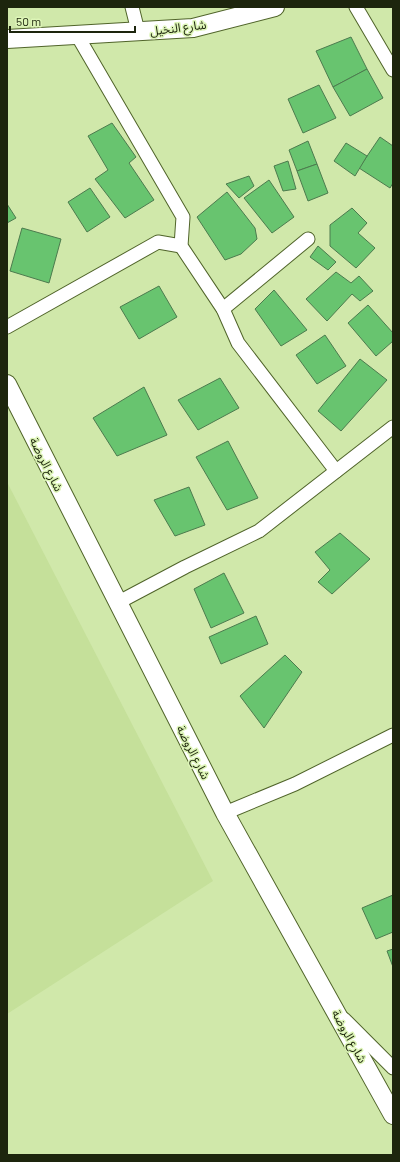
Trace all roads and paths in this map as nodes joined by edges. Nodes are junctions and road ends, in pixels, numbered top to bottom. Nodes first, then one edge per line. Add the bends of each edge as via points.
1 (132, 7) edge
2 (275, 7) edge
3 (356, 7) edge
4 (138, 31) junction
5 (77, 35) junction
6 (7, 40) edge
7 (393, 70) edge
8 (308, 239) dead end
9 (181, 246) junction
10 (223, 309) junction
11 (7, 327) edge
12 (7, 384) edge
13 (393, 427) edge
14 (336, 471) junction
15 (119, 602) junction
16 (393, 735) edge
17 (225, 813) junction
18 (336, 1010) junction
19 (393, 1068) edge
20 (393, 1115) edge

1 - 4 street
2 - 4 main road, شارع النخيل via 193,28
3 - 7 street
4 - 5 main road, شارع النخيل
5 - 6 main road, شارع النخيل
5 - 9 street via 183,217
8 - 10 street
9 - 10 street
9 - 11 street via 158,242
10 - 14 street via 238,343
12 - 15 main road, شارع الروضة
13 - 14 street
14 - 15 street via 259,531
15 - 17 main road, شارع الروضة
16 - 17 street via 294,784
17 - 18 main road, شارع الروضة
18 - 19 street
18 - 20 main road, شارع الروضة

